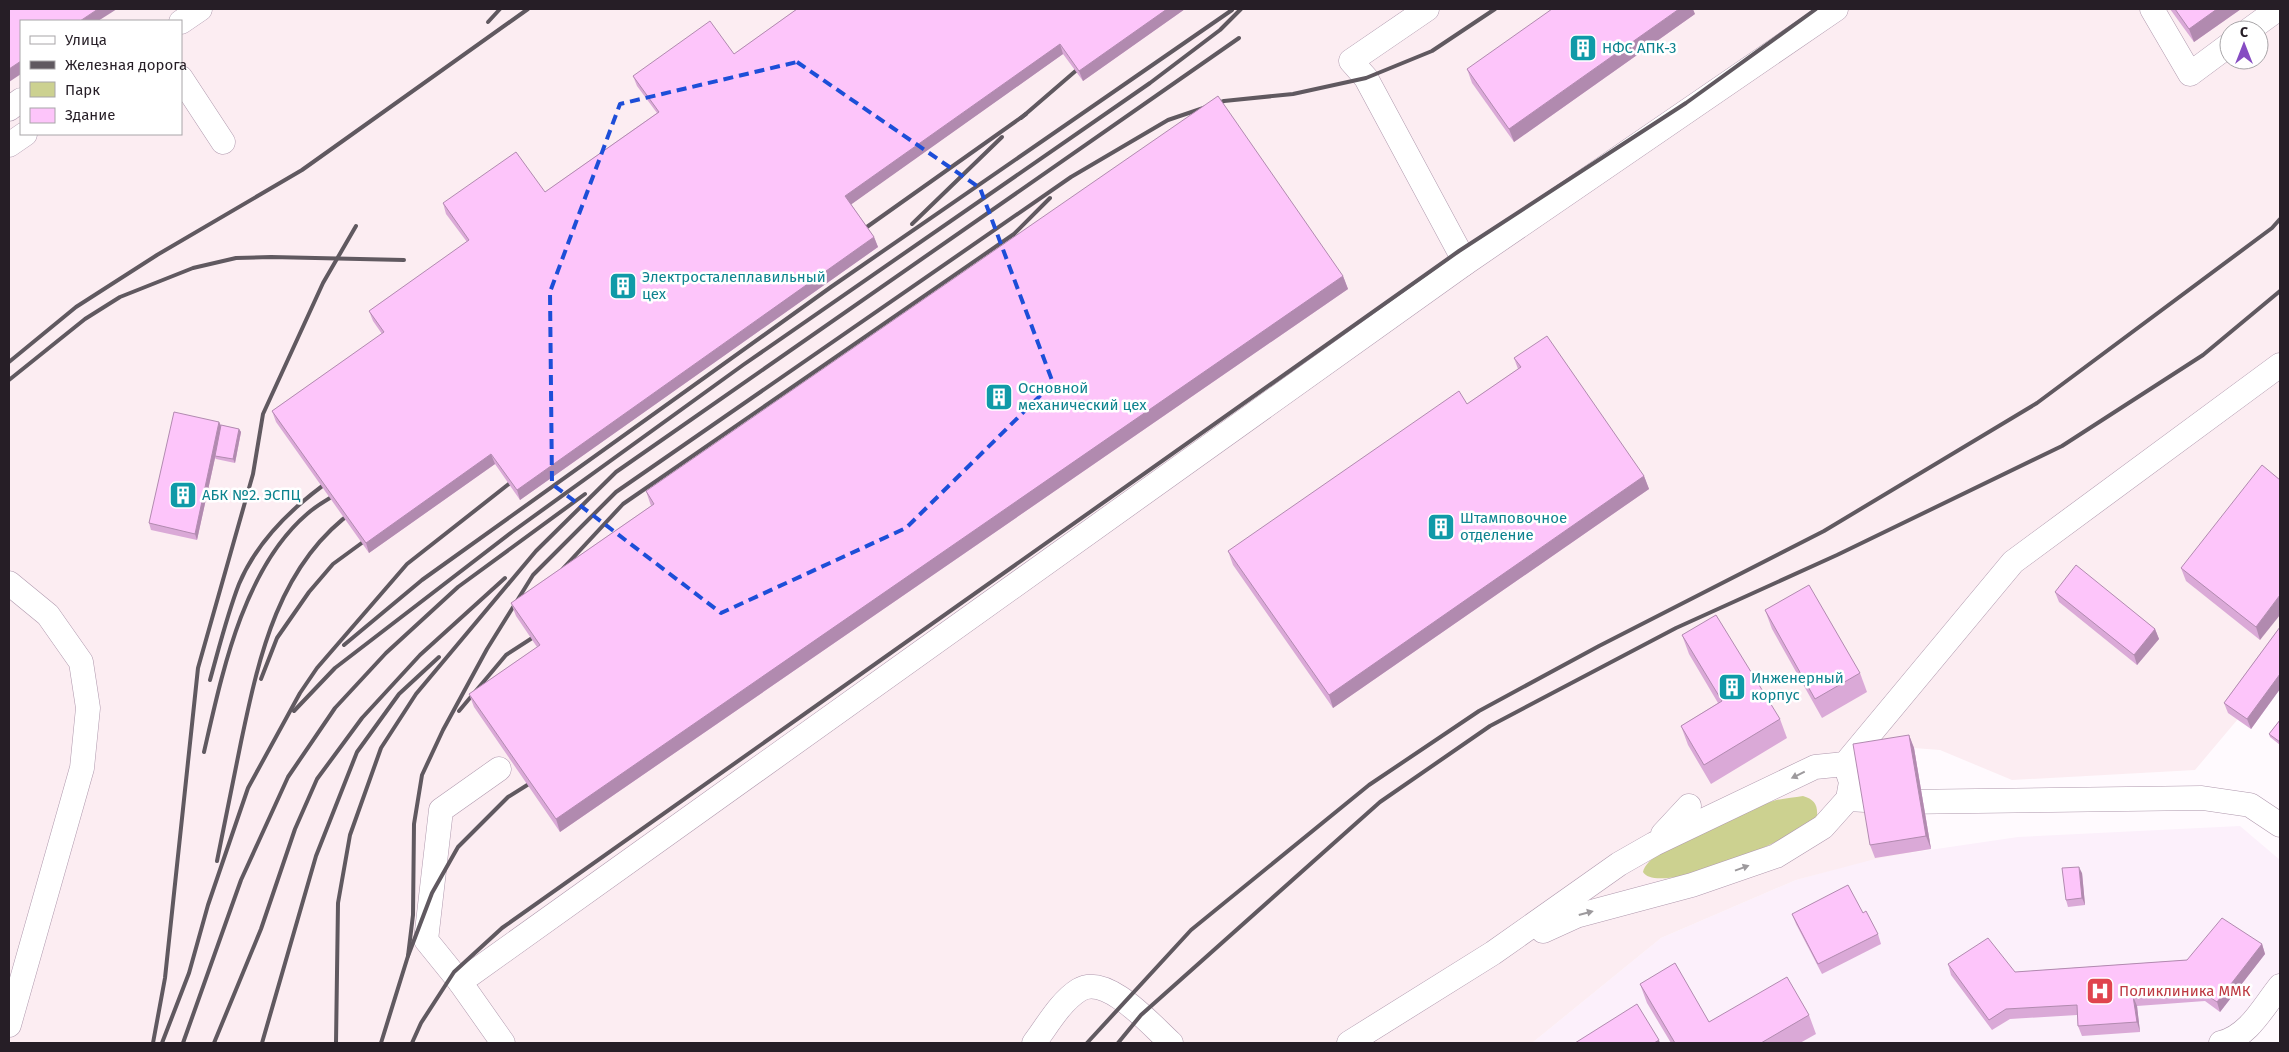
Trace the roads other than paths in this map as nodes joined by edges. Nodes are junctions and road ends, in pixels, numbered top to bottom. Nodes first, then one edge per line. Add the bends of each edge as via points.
1 (200, 9) edge
2 (1427, 9) edge
3 (1836, 9) edge
4 (2152, 9) edge
5 (2278, 9) edge
6 (2263, 20) edge
7 (182, 21) edge
8 (2219, 52) edge
9 (182, 80) edge
10 (20, 101) edge
11 (9, 109) edge
12 (24, 135) edge
13 (223, 142) dead end
14 (9, 145) edge
15 (1464, 264) junction
16 (2280, 365) edge
17 (9, 582) edge
18 (1845, 764) junction
19 (499, 769) dead end
20 (1848, 799) junction
21 (1689, 806) dead end
22 (2280, 825) edge
23 (1654, 844) junction
24 (1619, 864) junction
25 (1634, 901) junction
26 (1493, 953) junction
27 (460, 982) junction
28 (2280, 986) edge
29 (9, 1025) edge
30 (503, 1043) edge
31 (1034, 1043) edge
32 (1171, 1043) edge
33 (1349, 1043) edge
34 (2221, 1043) edge

1 - 7 lane
2 - 15 lane via 1351,61 1366,78
3 - 15 lane
4 - 8 lane via 2190,74
5 - 6 lane
9 - 13 lane
10 - 11 lane
12 - 14 lane
15 - 27 lane
16 - 18 lane via 2013,562
17 - 29 lane via 48,616 81,662 88,708 82,768
18 - 20 lane via 1851,782
18 -> 23 lane via 1815,767
19 - 27 lane via 441,810 426,940
20 - 22 lane via 1900,802 2202,798 2250,805
25 -> 20 lane via 1776,856 1823,827
21 - 23 lane
23 - 24 lane
24 - 25 lane via 1625,890
24 - 26 lane
26 -> 25 lane via 1576,916
26 - 33 lane
27 - 30 lane
28 - 34 lane via 2246,1030 2233,1040
31 - 32 lane via 1064,1003 1080,990 1096,986 1126,1000

